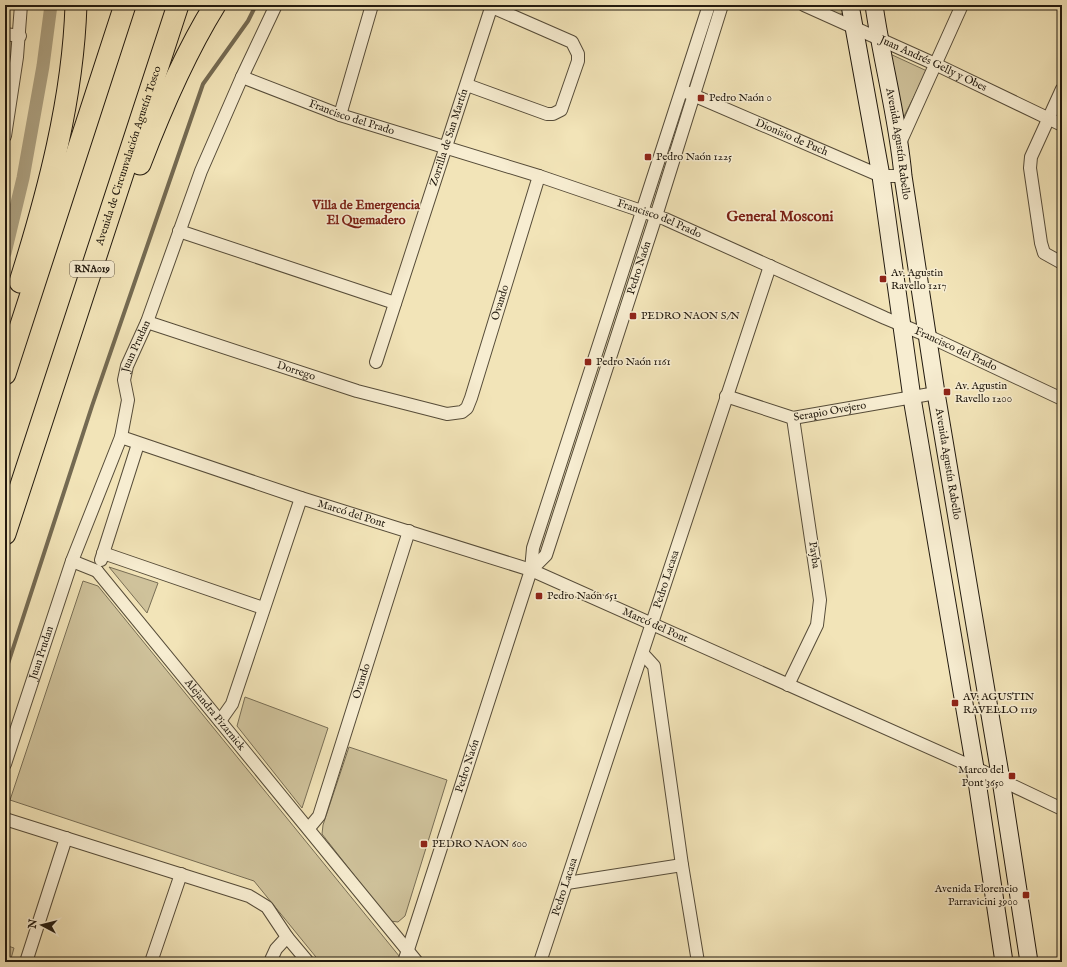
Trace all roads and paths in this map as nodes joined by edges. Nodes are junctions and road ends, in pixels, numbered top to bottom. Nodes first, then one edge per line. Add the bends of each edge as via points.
1 (21, 5) edge
2 (76, 5) edge
3 (125, 5) edge
4 (178, 5) edge
5 (215, 5) edge
6 (276, 5) edge
7 (372, 5) edge
8 (709, 5) edge
9 (722, 5) edge
10 (804, 5) edge
11 (850, 5) edge
12 (874, 5) edge
13 (962, 5) edge
14 (492, 6) edge
15 (853, 26) junction
16 (5, 34) edge
17 (20, 36) junction
18 (878, 38) junction
19 (935, 64) junction
20 (242, 77) junction
21 (467, 85) junction
22 (1062, 89) edge
23 (681, 90) junction
24 (694, 94) junction
25 (340, 115) junction
26 (1048, 118) junction
27 (1062, 125) edge
28 (5, 136) edge
29 (900, 143) junction
30 (446, 148) junction
31 (539, 176) junction
32 (881, 176) junction
33 (903, 176) junction
34 (643, 212) junction
35 (656, 216) junction
36 (179, 231) junction
37 (100, 243) junction
38 (1062, 264) edge
39 (770, 266) junction
40 (395, 303) junction
41 (148, 322) junction
42 (901, 324) junction
43 (5, 335) edge
44 (928, 336) junction
45 (376, 362) dead end
46 (5, 374) edge
47 (936, 392) junction
48 (726, 396) junction
49 (912, 398) junction
50 (1062, 399) edge
51 (447, 414) joint
52 (793, 418) junction
53 (122, 437) junction
54 (138, 444) junction
55 (301, 498) junction
56 (409, 531) junction
57 (5, 534) edge
58 (103, 553) junction
59 (72, 562) junction
60 (531, 570) junction
61 (97, 571) junction
62 (263, 608) junction
63 (652, 623) junction
64 (643, 654) junction
65 (788, 685) junction
66 (220, 721) junction
67 (5, 764) edge
68 (975, 768) junction
69 (1001, 780) junction
70 (1062, 809) edge
71 (5, 819) edge
72 (309, 828) junction
73 (66, 838) junction
74 (682, 866) junction
75 (181, 874) junction
76 (567, 883) junction
77 (287, 936) junction
78 (407, 950) junction
79 (26, 962) edge
80 (151, 962) edge
81 (270, 962) edge
82 (308, 962) edge
83 (404, 962) edge
84 (417, 962) edge
85 (540, 962) edge
86 (698, 962) edge
87 (1004, 962) edge
88 (1029, 962) edge

1 - 17 street
2 - 43 highway via 68,86 60,132
3 - 46 highway
4 - 37 highway, Avenida de Circunvalación Agustín Tosco / RNA019
5 - 37 highway via 174,82 139,168
6 - 20 street, Juan Prudan
7 - 25 street
8 - 23 street, Pedro Naón
9 - 24 street, Pedro Naón
10 - 15 street, Juan Andrés Gelly y Obes
11 - 15 main road, Avenida Agustín Rabello
12 - 18 main road, Avenida Agustín Rabello
13 - 19 street
14 - 21 street, Zorrilla de San Martín
14 - 21 street via 572,42 578,54 578,61 561,110 553,114
15 - 18 street, Juan Andrés Gelly y Obes
15 - 32 main road, Avenida Agustín Rabello
16 - 17 street
17 - 28 street
18 - 19 street, Juan Andrés Gelly y Obes
18 - 29 main road, Avenida Agustín Rabello
19 - 26 street, Juan Andrés Gelly y Obes
19 - 29 street
20 - 25 street, Francisco del Prado
20 - 36 street, Juan Prudan via 201,171
21 - 30 street, Zorrilla de San Martín
22 - 26 street
23 - 24 street, Dionisio de Puch
23 - 34 street, Pedro Naón
24 - 32 street, Dionisio de Puch
24 - 35 street, Pedro Naón
25 - 30 street, Francisco del Prado
26 - 27 street, Juan Andrés Gelly y Obes
26 - 38 street via 1031,157 1030,168 1044,253
29 - 33 main road, Avenida Agustín Rabello
30 - 31 street, Francisco del Prado
30 - 40 street, Zorrilla de San Martín
31 - 34 street, Francisco del Prado
31 - 51 street, Ovando via 471,398 467,408 462,412
32 - 33 street, Dionisio de Puch
32 - 42 main road, Avenida Agustín Rabello
33 - 44 main road, Avenida Agustín Rabello
34 - 35 street, Francisco del Prado
34 - 60 street, Pedro Naón via 534,548
35 - 39 street, Francisco del Prado
35 - 60 street, Pedro Naón via 546,555
36 - 40 street
36 - 41 street, Juan Prudan
37 - 57 highway, Avenida de Circunvalación Agustín Tosco / RNA019
39 - 42 street, Francisco del Prado
39 - 48 street, Pedro Lacasa
40 - 45 street, Zorrilla de San Martín
41 - 51 street, Dorrego via 357,391
41 - 53 street, Juan Prudan via 127,366 124,380 128,400
42 - 44 street, Francisco del Prado
42 - 49 main road, Avenida Agustín Rabello
44 - 47 main road, Avenida Agustín Rabello
44 - 50 street, Francisco del Prado
47 - 49 street, Serapio Ovejero
47 - 69 main road, Avenida Agustín Rabello
48 - 52 street, Serapio Ovejero
48 - 63 street, Pedro Lacasa
49 - 52 street, Serapio Ovejero
49 - 68 main road, Avenida Agustín Rabello
52 - 65 street, Payba via 820,600 817,625
53 - 54 street, Marcó del Pont
53 - 59 street, Juan Prudan
54 - 55 street, Marcó del Pont
54 - 58 street
55 - 56 street, Marcó del Pont
55 - 62 street
56 - 60 street, Marcó del Pont
56 - 72 street, Ovando via 319,816
58 - 61 street
58 - 62 street
59 - 61 street
59 - 67 street, Juan Prudan
60 - 63 street, Marcó del Pont
60 - 78 street, Pedro Naón
61 - 66 street, Alejandra Pizarnick
62 - 66 street via 232,704
63 - 64 street, Pedro Lacasa
63 - 65 street, Marcó del Pont
64 - 74 street via 654,666
64 - 76 street, Pedro Lacasa
65 - 68 street, Marcó del Pont
66 - 72 street, Alejandra Pizarnick
68 - 69 street, Marcó del Pont
68 - 87 main road, Avenida Agustín Rabello
69 - 70 street, Marcó del Pont
69 - 88 main road, Avenida Agustín Rabello
71 - 73 street
72 - 78 street, Alejandra Pizarnick
73 - 75 street
73 - 79 street
74 - 76 street
74 - 86 street
75 - 77 street via 261,902
75 - 80 street
76 - 85 street, Pedro Lacasa
77 - 81 street via 276,949
77 - 82 street
78 - 83 street, Pedro Naón
78 - 84 street, Alejandra Pizarnick

